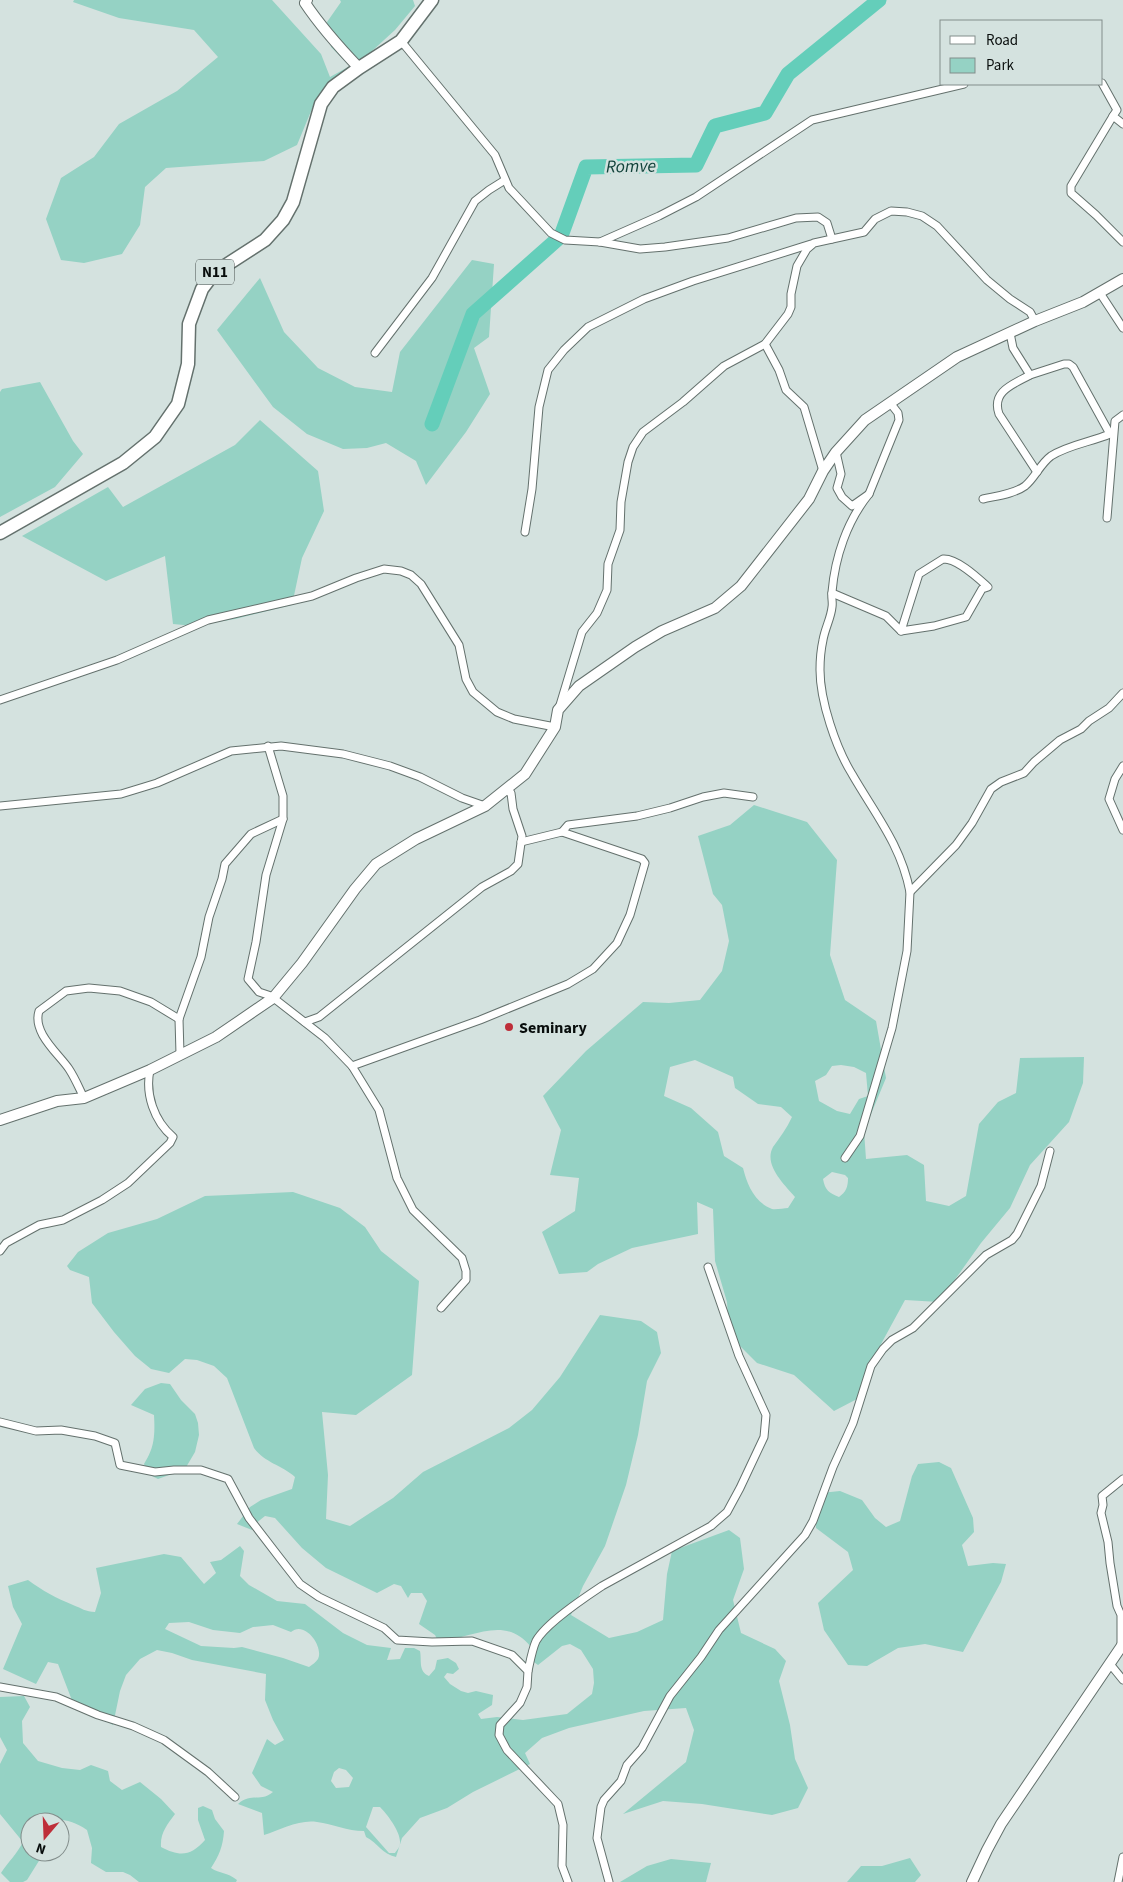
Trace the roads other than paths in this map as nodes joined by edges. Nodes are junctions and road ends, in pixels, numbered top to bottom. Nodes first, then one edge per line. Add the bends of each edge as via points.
1 (307, 0) edge
2 (432, 0) edge
3 (401, 41) junction
4 (359, 68) junction
5 (960, 85) edge
6 (1103, 85) edge
7 (1113, 116) junction
8 (1123, 124) edge
9 (505, 180) junction
10 (832, 240) junction
11 (600, 242) junction
12 (1123, 242) edge
13 (814, 243) junction
14 (1123, 279) edge
15 (1100, 293) junction
16 (1035, 320) junction
17 (1123, 328) edge
18 (1010, 333) junction
19 (765, 344) junction
20 (376, 353) dead end
21 (1030, 375) junction
22 (891, 404) junction
23 (1123, 415) edge
24 (1115, 421) junction
25 (1110, 434) junction
26 (836, 452) junction
27 (823, 471) junction
28 (1037, 472) junction
29 (869, 494) junction
30 (984, 499) dead end
31 (1107, 518) dead end
32 (525, 532) dead end
33 (0, 533) edge
34 (832, 593) junction
35 (901, 631) junction
36 (1123, 693) edge
37 (0, 700) edge
38 (558, 710) junction
39 (555, 727) junction
40 (268, 746) junction
41 (1123, 766) edge
42 (505, 790) junction
43 (753, 797) dead end
44 (0, 806) edge
45 (485, 806) junction
46 (283, 819) junction
47 (1123, 830) edge
48 (562, 832) junction
49 (521, 842) junction
50 (910, 892) junction
51 (273, 998) junction
52 (179, 1020) junction
53 (305, 1022) junction
54 (180, 1054) junction
55 (352, 1066) junction
56 (150, 1070) junction
57 (84, 1098) junction
58 (0, 1120) edge
59 (1050, 1151) dead end
60 (845, 1158) dead end
61 (0, 1251) edge
62 (708, 1267) dead end
63 (441, 1308) dead end
64 (0, 1422) edge
65 (1123, 1479) edge
66 (1122, 1645) edge
67 (1110, 1664) junction
68 (528, 1671) junction
69 (1123, 1680) edge
70 (0, 1682) edge
71 (0, 1687) edge
72 (12, 1689) junction
73 (235, 1797) dead end
74 (1123, 1857) edge
75 (568, 1882) edge
76 (609, 1882) edge
77 (972, 1882) edge
78 (1118, 1882) edge

1 - 4 main road via 305,3 315,18
2 - 3 highway, N11
3 - 4 highway, N11
3 - 9 street via 495,154
4 - 33 highway, N11 via 333,87 321,104 293,202 283,220 266,240 214,273 202,289 189,324 188,364 178,404 154,437 123,463
5 - 11 street via 812,120 696,197
6 - 7 street via 1118,110
7 - 8 street
7 - 12 street via 1071,186 1071,193
9 - 11 street via 551,233 565,240
9 - 20 street via 475,201 432,278
10 - 11 street via 827,223 818,217 796,218 728,238 665,247 640,249
10 - 13 street
10 - 16 street via 864,232 875,219 891,211 922,216 937,226 987,280 1030,312
13 - 19 street via 806,249 797,266 788,314
13 - 32 street via 644,299 588,327 564,350 548,370 539,407
14 - 15 main road
15 - 16 main road
15 - 17 street
16 - 18 main road
18 - 21 street via 1013,348
18 - 22 main road via 957,357
19 - 27 street via 786,390 804,407
19 - 38 street via 724,366 643,432 633,447 628,462 620,530 608,564 607,590 582,632
21 - 25 street via 1069,364
21 - 28 street via 1008,388 996,406
22 - 26 main road via 865,420
22 - 29 street via 899,420
23 - 24 street
24 - 25 street
24 - 31 street
25 - 28 street via 1052,455
26 - 27 main road
26 - 29 street via 841,474 837,488 842,497 852,506
27 - 38 main road via 809,500 741,586 715,608 662,631 604,668 579,686
28 - 30 street via 1018,490
29 - 34 street via 856,510 843,539
34 - 35 street via 886,616
34 - 50 street via 833,606 823,640 820,671 825,703 839,751 893,841
35 - 35 street via 966,617 982,588 988,586 951,560 943,559 919,574
36 - 50 street via 1081,729 1060,740 1024,773 991,789 956,845
37 - 39 street via 117,660 208,620 312,596 384,569 411,575 421,584 459,645 466,680 473,692 497,712 514,719
38 - 39 main road
39 - 42 main road via 525,774
40 - 44 street via 231,751 157,783 121,794
40 - 45 street via 343,754 390,766
40 - 46 street via 283,796
41 - 47 street via 1109,799
42 - 45 main road
42 - 49 street via 511,793
43 - 48 street via 724,793 703,796 637,816 568,825
45 - 51 main road via 416,839 376,864
46 - 51 street via 266,875 248,979 259,992
46 - 52 street via 251,834 225,864 201,957
48 - 49 street
48 - 55 street via 642,859 645,863 630,915 617,942 605,956 593,969 568,984
49 - 53 street via 518,864 511,871 482,886 319,1017
50 - 60 street via 907,950 892,1028 860,1136
51 - 53 street
51 - 54 main road via 216,1037
52 - 54 street
52 - 57 street via 151,1002 120,990 89,988 66,990 39,1011 37,1016 46,1043 69,1069
53 - 55 street
54 - 56 main road
55 - 63 street via 378,1110 397,1178 413,1210 462,1258 466,1280
56 - 57 main road
56 - 61 street via 147,1085 151,1104 163,1129 173,1137 170,1143 128,1183 102,1200 63,1220 39,1225 6,1243
57 - 58 main road via 57,1101
59 - 76 street via 1041,1186 1012,1240 981,1260 913,1328 883,1348 871,1366 853,1423 805,1536 720,1630 670,1696 642,1748 627,1764 621,1781 604,1800 597,1838
62 - 68 street via 739,1356 766,1415 761,1444 727,1512 710,1526 588,1596 543,1632 536,1642
64 - 68 street via 36,1431 61,1430 95,1436 115,1443 120,1464 133,1469 155,1472 201,1470 228,1479 249,1518 274,1551 300,1584 319,1597 384,1628 397,1640 472,1641 512,1655
65 - 66 street via 1102,1496 1101,1514 1116,1606 1121,1615
66 - 67 main road
67 - 69 street
67 - 77 main road via 1001,1824
68 - 75 street via 527,1687 520,1703 500,1725 500,1736 507,1750 558,1804 564,1825 562,1866
70 - 72 street
71 - 72 street
72 - 73 street via 56,1697 164,1740 208,1772
74 - 78 street

